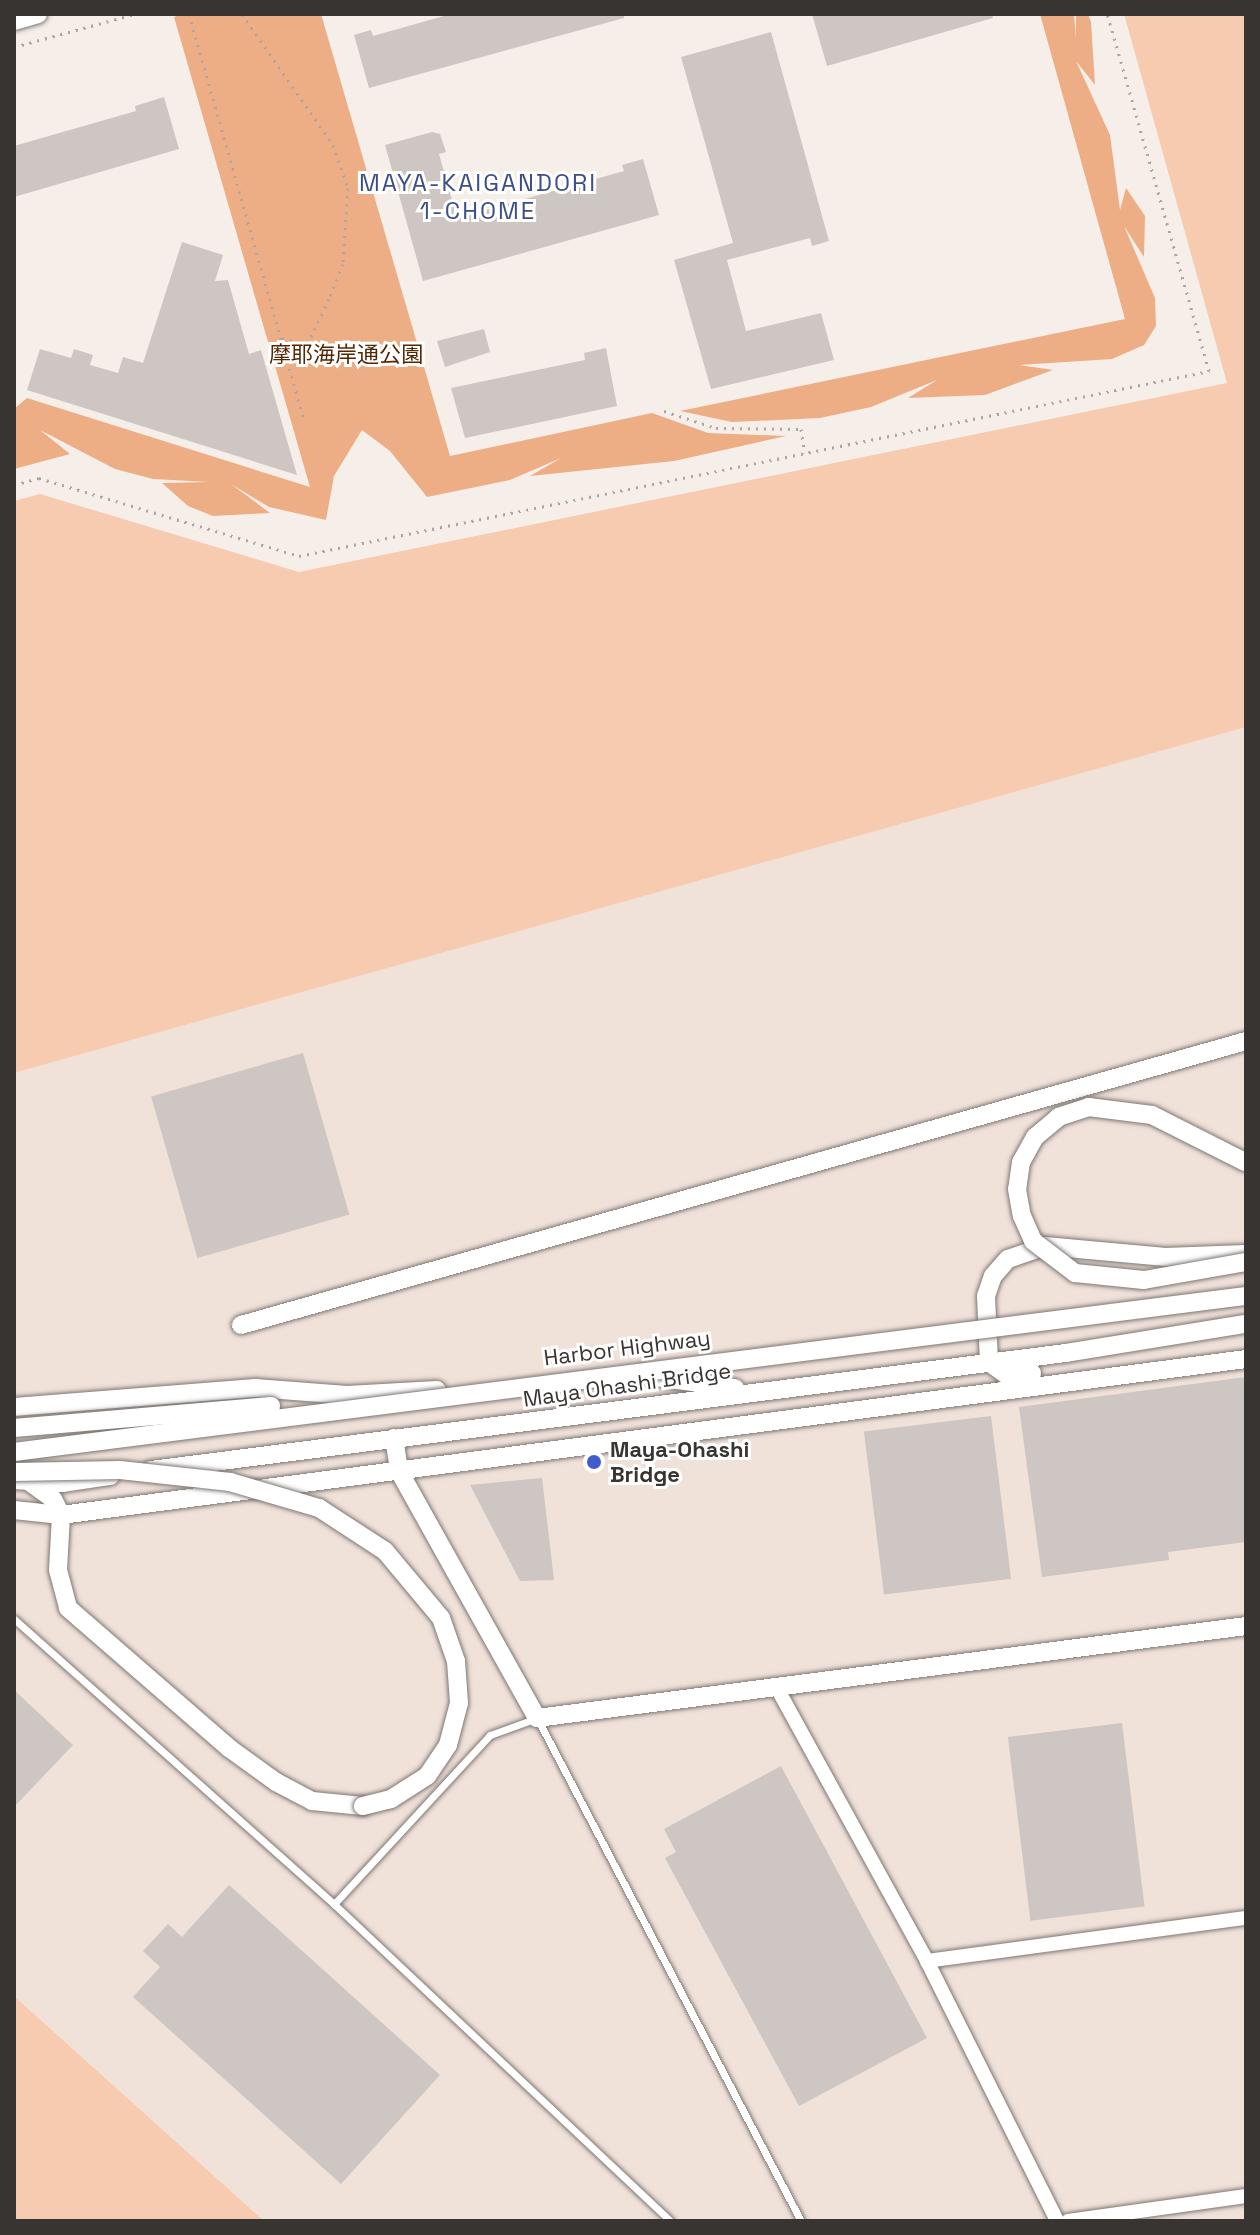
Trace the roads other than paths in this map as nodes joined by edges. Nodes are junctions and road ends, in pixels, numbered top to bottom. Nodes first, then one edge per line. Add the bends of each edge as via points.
1 (38, 14) edge
2 (14, 21) edge
3 (1246, 1041) edge
4 (1245, 1162) edge
5 (1246, 1254) edge
6 (1246, 1262) edge
7 (1246, 1285) edge
8 (1246, 1296) edge
9 (1246, 1324) edge
10 (241, 1325) dead end
11 (1246, 1358) edge
12 (989, 1362) junction
13 (762, 1391) junction
14 (14, 1407) edge
15 (14, 1428) edge
16 (394, 1438) junction
17 (14, 1452) edge
18 (399, 1471) junction
19 (14, 1472) edge
20 (23, 1482) edge
21 (14, 1510) edge
22 (61, 1515) junction
23 (14, 1619) edge
24 (1246, 1626) edge
25 (777, 1688) junction
26 (537, 1718) junction
27 (334, 1904) junction
28 (1246, 1918) edge
29 (927, 1961) junction
30 (1246, 2196) edge
31 (670, 2221) edge
32 (801, 2221) edge
33 (1057, 2221) edge
34 (1068, 2221) edge

1 - 2 street
3 - 10 street
4 - 6 street, bridge via 1152,1115 1089,1107 1059,1117 1035,1137 1021,1162 1017,1189 1033,1241 1075,1273 1144,1280
5 - 12 street via 1130,1254 1045,1246 1008,1259 993,1276 986,1296
7 - 15 street, Harbor Highway, bridge via 310,1402
8 - 17 street, Harbor Highway, bridge
9 - 12 street, Maya Ohashi Bridge
11 - 12 street via 1179,1354 1008,1376
11 - 18 street
12 - 13 street, Maya Ohashi Bridge
13 - 14 street via 632,1374 370,1395 255,1388 156,1392
13 - 16 street, Maya Ohashi Bridge
16 - 18 street
16 - 20 street, Maya Ohashi Bridge
18 - 22 street
18 - 26 street
19 - 22 street, bridge via 120,1470 230,1482 319,1508 385,1551 441,1618 456,1661 459,1703 448,1745 427,1776 391,1799 363,1806 312,1801 276,1782 68,1608 58,1570
20 - 22 street via 53,1499
21 - 22 street
23 - 27 lane
24 - 25 street
25 - 26 street
25 - 29 street
26 - 27 lane via 490,1735
26 - 32 lane
27 - 31 lane
28 - 29 street
29 - 33 street
30 - 34 street

